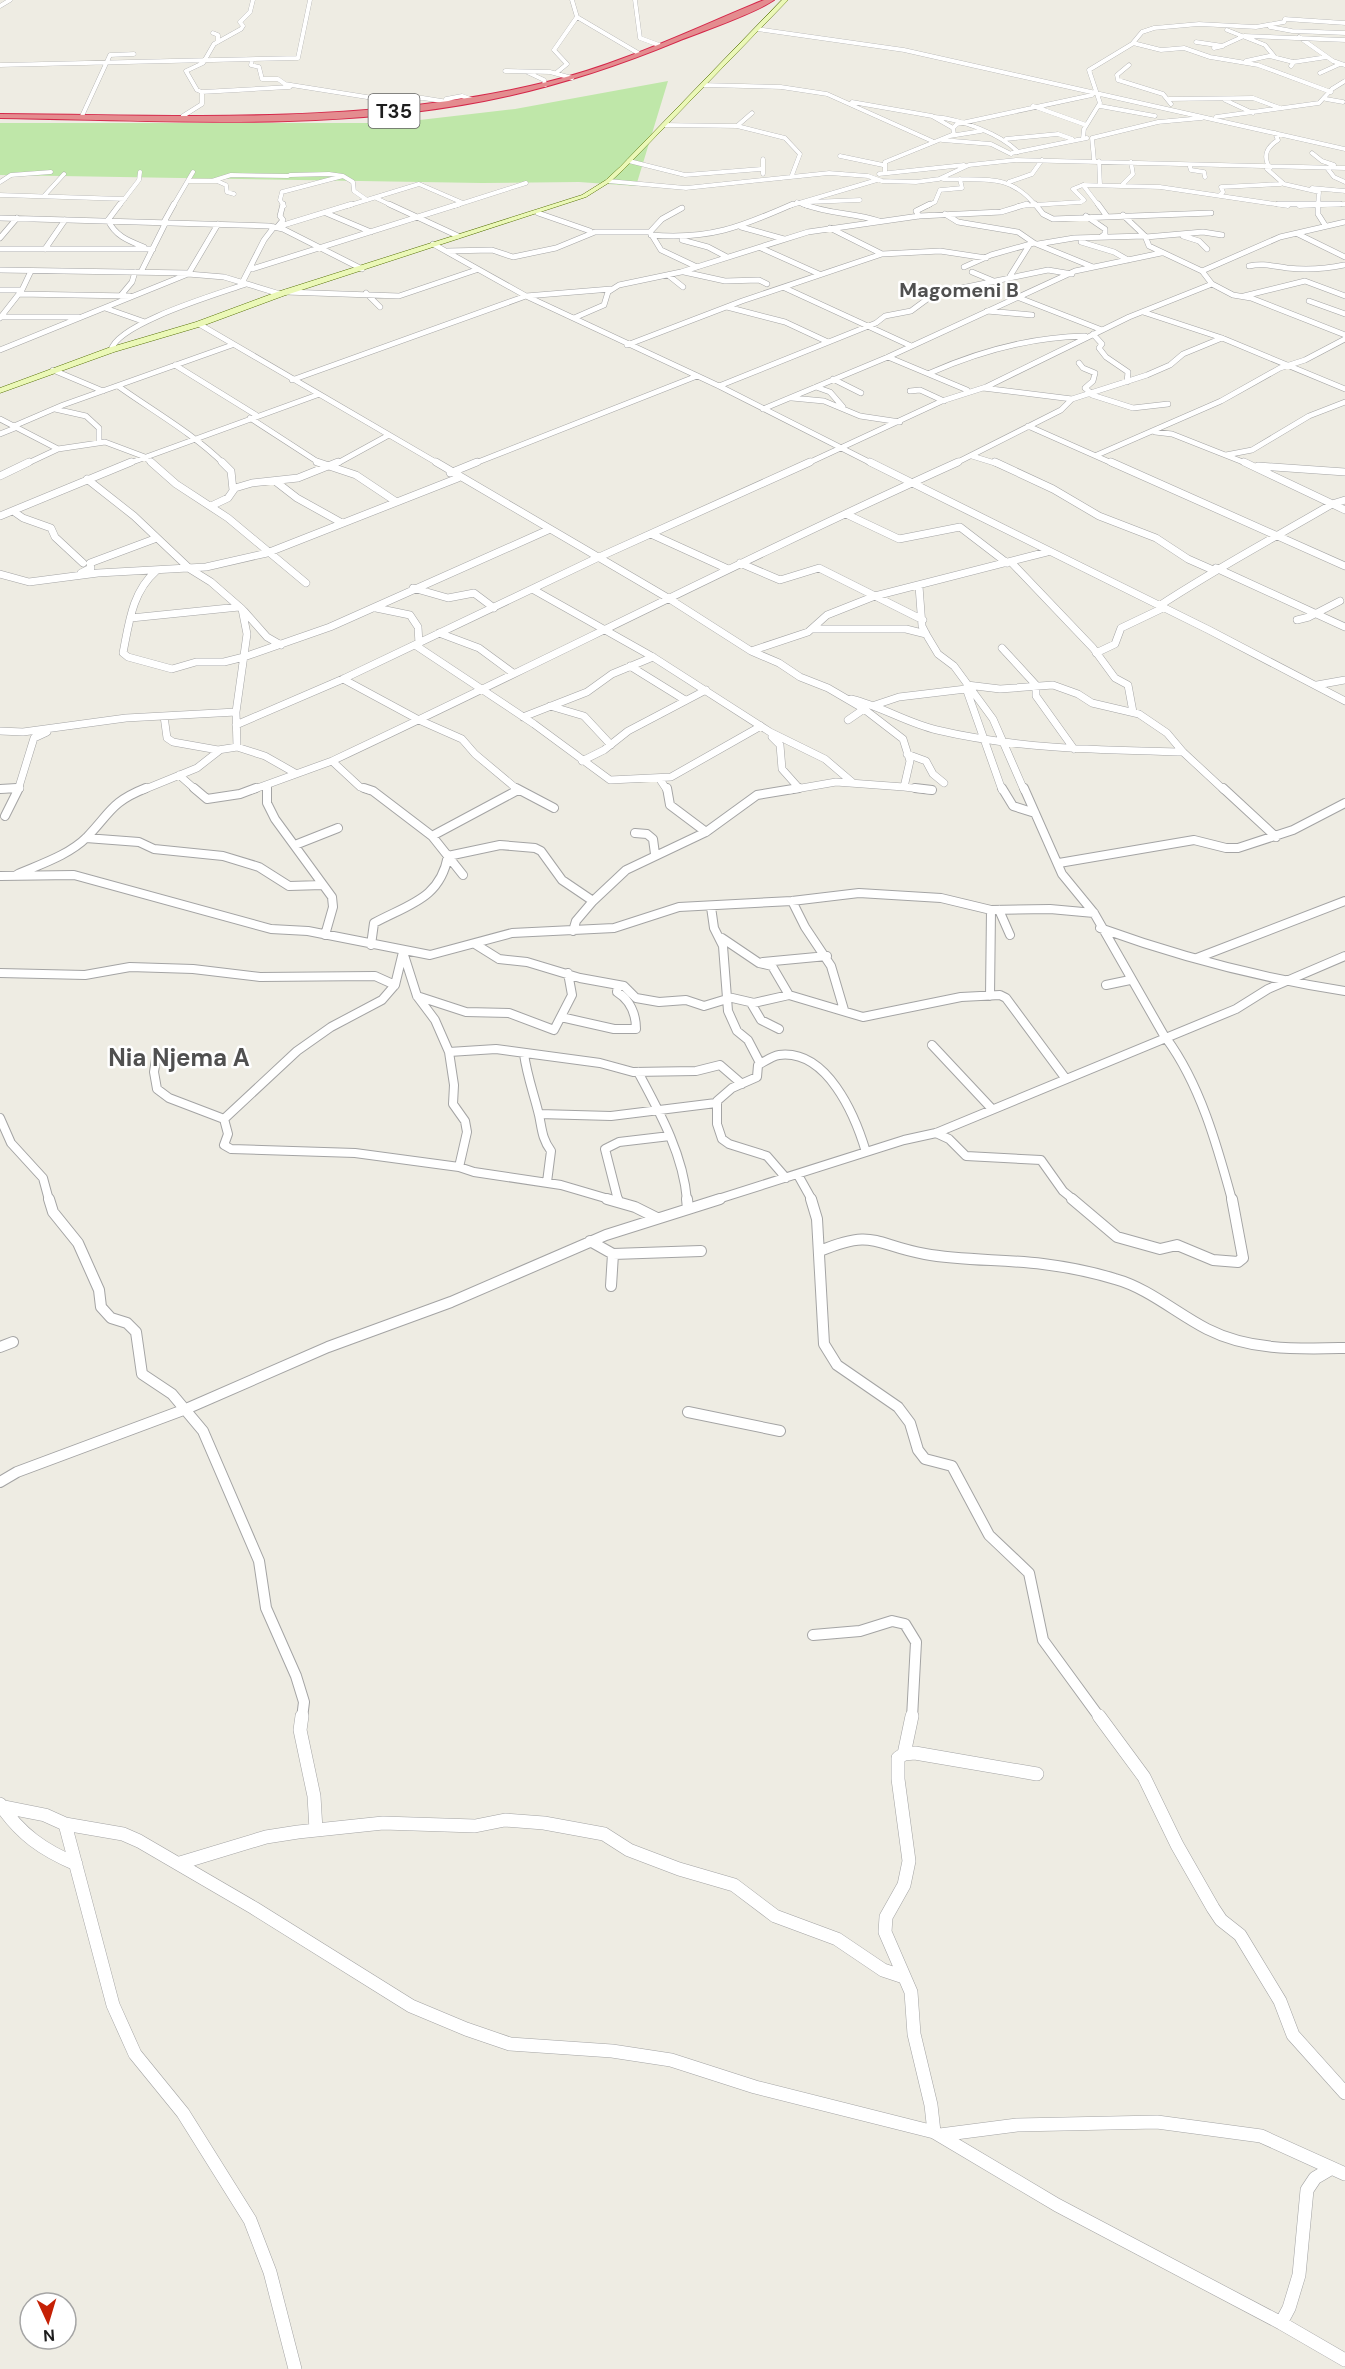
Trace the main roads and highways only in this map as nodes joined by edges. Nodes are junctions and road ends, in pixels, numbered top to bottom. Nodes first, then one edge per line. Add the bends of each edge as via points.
1 (770, 0) edge
2 (785, 0) edge
3 (0, 116) edge
4 (0, 391) edge

1 - 3 highway, T35 via 572,78 454,103 293,116
2 - 4 main road via 608,181 572,201 111,350

